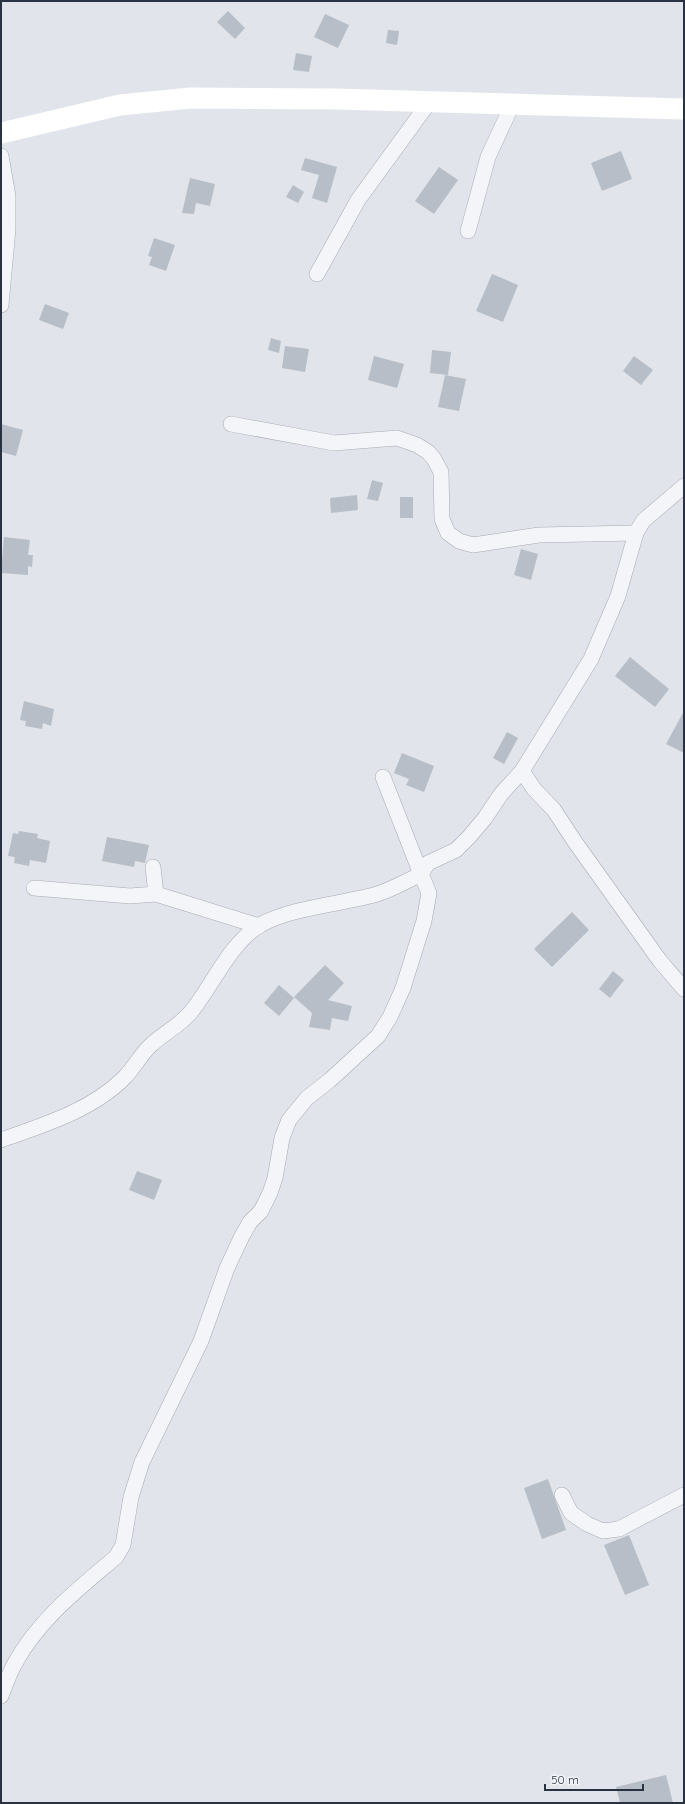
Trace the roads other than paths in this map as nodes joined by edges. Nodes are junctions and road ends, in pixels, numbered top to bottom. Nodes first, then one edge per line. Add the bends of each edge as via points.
1 (430, 101) junction
2 (513, 103) junction
3 (684, 109) edge
4 (1, 133) edge
5 (1, 156) edge
6 (468, 231) dead end
7 (317, 274) dead end
8 (1, 305) edge
9 (231, 424) dead end
10 (684, 486) edge
11 (636, 533) junction
12 (522, 771) junction
13 (382, 777) dead end
14 (153, 867) dead end
15 (421, 874) junction
16 (34, 888) dead end
17 (156, 894) junction
18 (259, 926) junction
19 (684, 989) edge
20 (1, 1140) edge
21 (562, 1495) dead end
22 (684, 1495) edge
23 (1, 1696) edge

1 - 2 main road
1 - 4 main road via 191,98 120,105
1 - 7 street via 358,200
2 - 3 main road
2 - 6 street via 488,157
5 - 8 street via 8,196 8,229
9 - 11 street via 334,443 397,438 417,445 428,452 441,472 442,519 448,533 459,542 473,545 539,535
10 - 11 street via 643,521
11 - 12 street via 618,596 591,659
12 - 15 street via 469,837 456,850 428,863
12 - 19 street via 534,789 554,810 660,961
13 - 15 street
14 - 17 street
15 - 18 street via 376,895 316,907 275,918
15 - 23 street via 429,893 424,921 403,988 378,1036 307,1098 289,1120 282,1138 270,1194 242,1236 227,1268 201,1341 142,1462 131,1497 123,1545 116,1557 52,1613 30,1639 13,1665
16 - 17 street via 130,896
17 - 18 street
18 - 20 street via 238,945 191,1012 175,1029 151,1045 124,1077 98,1100
21 - 22 street via 571,1513 603,1531 619,1529

